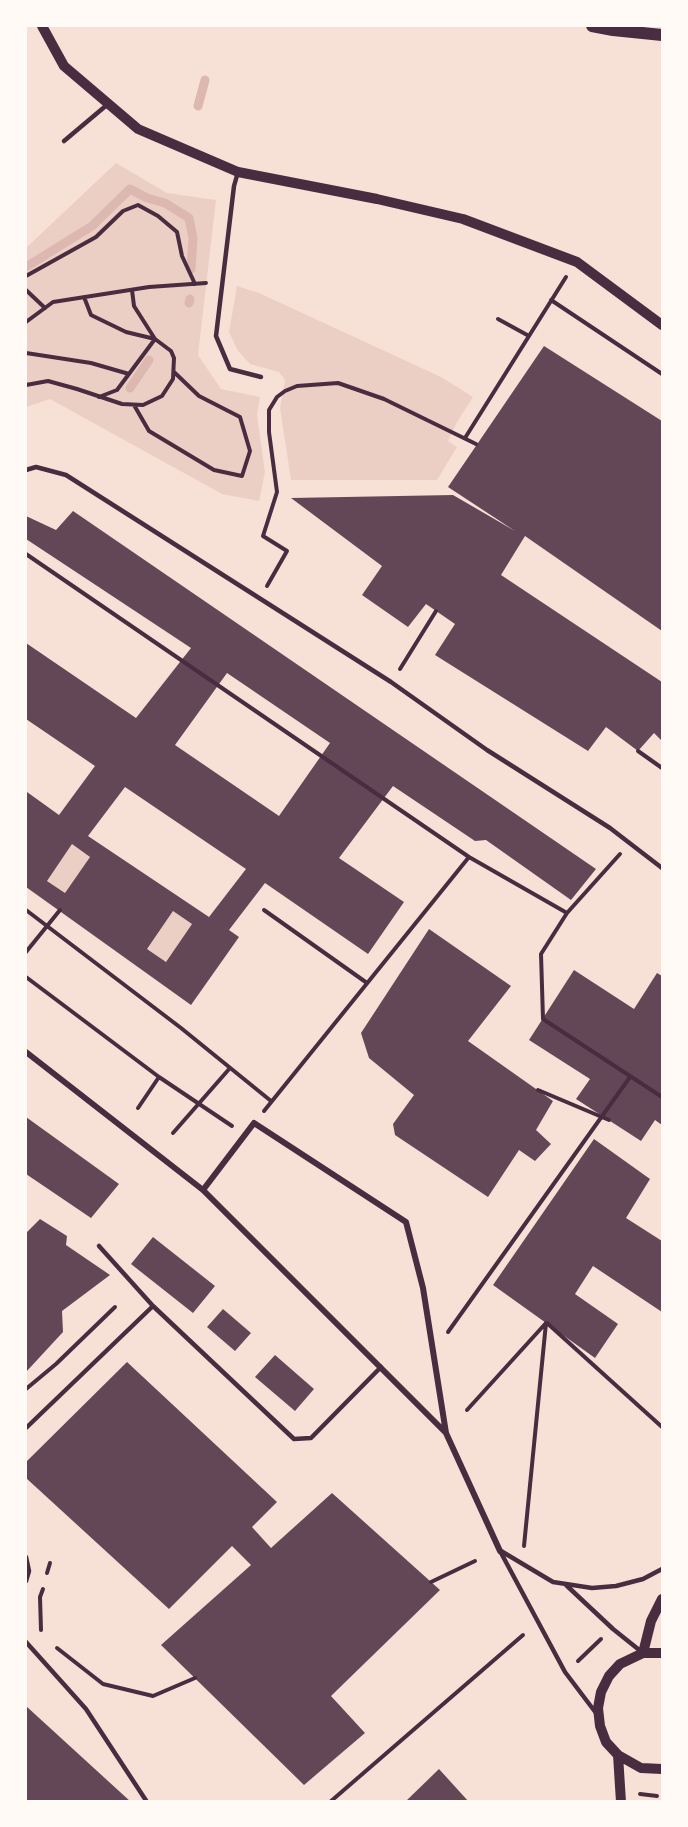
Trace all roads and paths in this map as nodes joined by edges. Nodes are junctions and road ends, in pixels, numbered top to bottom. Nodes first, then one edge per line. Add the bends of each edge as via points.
1 (42, 26) edge
2 (592, 26) edge
3 (663, 35) edge
4 (108, 104) junction
5 (64, 141) dead end
6 (238, 172) junction
7 (26, 276) edge
8 (223, 283) junction
9 (195, 284) junction
10 (26, 290) edge
11 (132, 290) junction
12 (556, 292) dead end
13 (84, 297) junction
14 (551, 300) junction
15 (45, 308) junction
16 (498, 319) dead end
17 (26, 322) edge
18 (663, 325) edge
19 (530, 336) junction
20 (155, 339) junction
21 (26, 353) edge
22 (173, 371) junction
23 (129, 374) junction
24 (663, 374) edge
25 (261, 377) dead end
26 (26, 385) edge
27 (98, 397) junction
28 (134, 404) junction
29 (465, 438) junction
30 (476, 444) dead end
31 (26, 470) edge
32 (26, 554) edge
33 (260, 598) junction
34 (436, 611) dead end
35 (392, 682) junction
36 (638, 751) dead end
37 (663, 768) edge
38 (631, 843) junction
39 (469, 857) junction
40 (663, 868) edge
41 (26, 910) edge
42 (60, 910) dead end
43 (264, 910) dead end
44 (567, 914) junction
45 (48, 926) junction
46 (26, 952) edge
47 (26, 977) edge
48 (368, 983) junction
49 (26, 1052) edge
50 (230, 1068) junction
51 (159, 1077) junction
52 (630, 1077) junction
53 (538, 1090) dead end
54 (663, 1097) edge
55 (271, 1101) junction
56 (199, 1104) junction
57 (138, 1108) dead end
58 (609, 1120) dead end
59 (254, 1123) junction
60 (173, 1133) dead end
61 (245, 1135) junction
62 (203, 1190) junction
63 (99, 1246) dead end
64 (153, 1306) junction
65 (114, 1307) dead end
66 (546, 1323) junction
67 (434, 1352) junction
68 (381, 1367) junction
69 (26, 1389) edge
70 (467, 1410) dead end
71 (663, 1427) edge
72 (26, 1428) edge
73 (446, 1432) junction
74 (524, 1547) dead end
75 (500, 1551) junction
76 (26, 1557) edge
77 (475, 1561) dead end
78 (50, 1563) dead end
79 (663, 1569) edge
80 (27, 1573) edge
81 (47, 1575) dead end
82 (26, 1581) edge
83 (431, 1582) dead end
84 (566, 1585) junction
85 (44, 1586) dead end
86 (663, 1599) edge
87 (41, 1630) dead end
88 (523, 1635) dead end
89 (604, 1637) dead end
90 (26, 1642) edge
91 (52, 1644) dead end
92 (643, 1653) junction
93 (663, 1653) edge
94 (574, 1665) dead end
95 (195, 1678) dead end
96 (598, 1717) junction
97 (618, 1755) junction
98 (663, 1769) edge
99 (147, 1802) edge
100 (330, 1802) edge
101 (621, 1802) edge

1 - 4 street via 64,66
2 - 3 main road
4 - 5 lane
4 - 6 street via 138,129
6 - 8 lane
6 - 18 street via 463,219 577,262
7 - 9 path via 96,237 123,211 138,206 177,232 182,256
8 - 9 path
8 - 25 lane via 216,336 230,369
9 - 11 path
10 - 15 path
11 - 13 path
11 - 20 path via 134,306
12 - 14 path
13 - 15 path via 53,302
13 - 20 path via 91,315 126,332
14 - 19 path
14 - 24 path
15 - 17 path
16 - 19 path
19 - 29 path
20 - 22 path via 171,351
20 - 23 path
21 - 23 path via 91,363
22 - 28 path via 173,379 162,396 142,405
22 - 28 path via 199,396 240,417 250,451 242,476 214,470 149,431
23 - 27 path via 117,390
26 - 27 path via 48,381
27 - 28 path
29 - 30 path
29 - 33 path via 384,399 338,383 297,386 277,397 269,410 277,492 263,536 287,551
31 - 33 lane via 36,467 66,475
32 - 39 path
33 - 35 lane
34 - 35 path
35 - 38 lane via 487,750
36 - 37 path
38 - 40 lane
38 - 44 path
39 - 44 path
39 - 48 path
41 - 45 path
42 - 45 path
43 - 48 path
44 - 52 path via 541,954 543,1019
45 - 46 path
45 - 50 path
47 - 51 path
48 - 55 path
49 - 62 street
50 - 55 path
50 - 56 path
51 - 56 path
51 - 57 path
52 - 54 path
52 - 67 path
53 - 58 path
55 - 59 path
56 - 60 path
56 - 61 path
59 - 61 street
59 - 67 street via 406,1222
61 - 62 street
62 - 68 street
63 - 64 lane
64 - 68 lane via 294,1439 311,1438
64 - 72 lane
65 - 69 path
66 - 70 path
66 - 71 path
66 - 74 path
67 - 73 street
68 - 73 street
73 - 75 street
75 - 84 lane via 553,1582
75 - 96 lane via 565,1672
76 - 80 lane
77 - 83 path
78 - 81 path
79 - 84 lane via 616,1586
80 - 82 lane
84 - 92 lane
85 - 87 path via 40,1597
86 - 92 street via 651,1621
88 - 100 path
89 - 94 path
90 - 99 lane via 86,1709
91 - 95 path via 103,1684 153,1696
92 - 93 street
92 - 96 street via 620,1664 609,1676 601,1692
96 - 97 street via 606,1742
97 - 98 street via 641,1768
97 - 101 street

